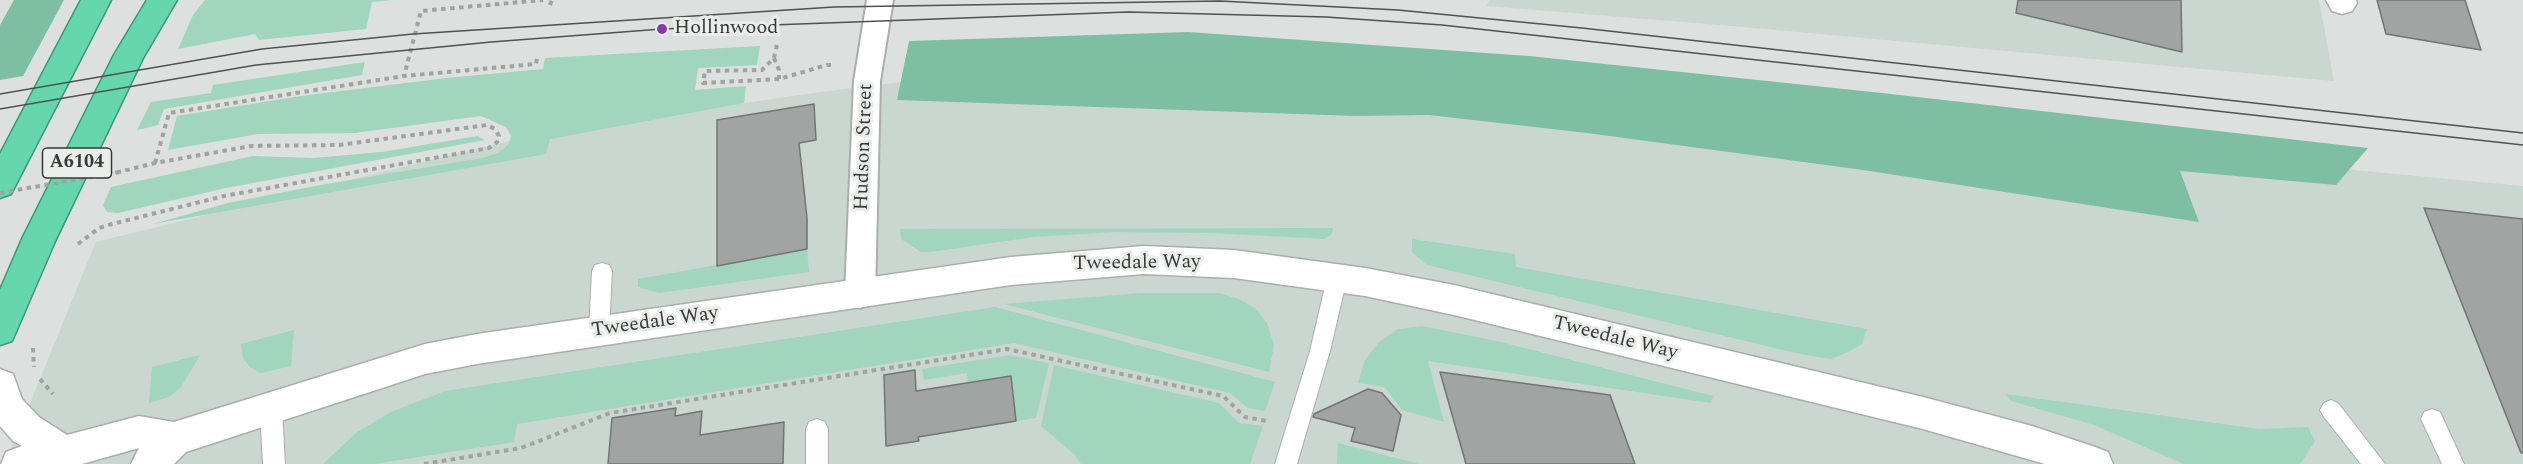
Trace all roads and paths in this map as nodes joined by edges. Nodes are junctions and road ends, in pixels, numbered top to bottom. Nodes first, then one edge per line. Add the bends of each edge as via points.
1 (96, 0) edge
2 (162, 0) edge
3 (543, 0) edge
4 (552, 0) edge
5 (880, 0) edge
6 (550, 5) dead end
7 (777, 45) dead end
8 (774, 58) junction
9 (537, 59) dead end
10 (869, 66) junction
11 (404, 76) junction
12 (779, 79) junction
13 (154, 163) junction
14 (0, 185) edge
15 (0, 193) edge
16 (76, 245) dead end
17 (602, 271) dead end
18 (1336, 278) junction
19 (860, 295) junction
20 (0, 330) edge
21 (599, 331) junction
22 (34, 344) dead end
23 (0, 385) edge
24 (53, 394) dead end
25 (271, 409) junction
26 (2331, 410) dead end
27 (2432, 419) dead end
28 (1297, 427) junction
29 (817, 429) dead end
30 (174, 439) junction
31 (61, 451) junction
32 (19, 464) edge
33 (149, 464) edge
34 (274, 464) edge
35 (424, 464) edge
36 (818, 464) edge
37 (1286, 464) edge
38 (2095, 464) edge
39 (2374, 464) edge
40 (2453, 464) edge

1 - 14 highway, A6104
2 - 20 highway, A6104 via 129,55 39,239
3 - 11 path via 421,11
4 - 6 path
5 - 10 street, Hudson Street
7 - 8 path
8 - 12 path
8 - 12 path via 762,70 705,71 703,83
9 - 11 path via 536,64
10 - 12 path via 827,65
10 - 19 street, Hudson Street
11 - 13 path via 170,113
13 - 15 path, bridge
13 - 16 path via 251,146 339,145 487,125 499,135 489,148 224,196 112,224 99,228
17 - 21 lane
18 - 19 street, Tweedale Way via 1234,264 1144,260 1011,271
18 - 28 lane via 1320,351
18 - 38 street, Tweedale Way via 1454,300 1923,413
19 - 21 street, Tweedale Way
21 - 25 street, Tweedale Way via 425,359
22 - 24 path via 35,374
23 - 31 street via 6,407 26,429
25 - 30 street, Tweedale Way
25 - 34 lane
26 - 39 lane
27 - 40 lane
28 - 35 path via 1245,417 1223,396 1007,349 610,413 521,448
28 - 37 lane
29 - 36 lane
30 - 31 street, Tweedale Way via 139,432
30 - 33 street, Tweedale Way
31 - 32 street, Tweedale Way

